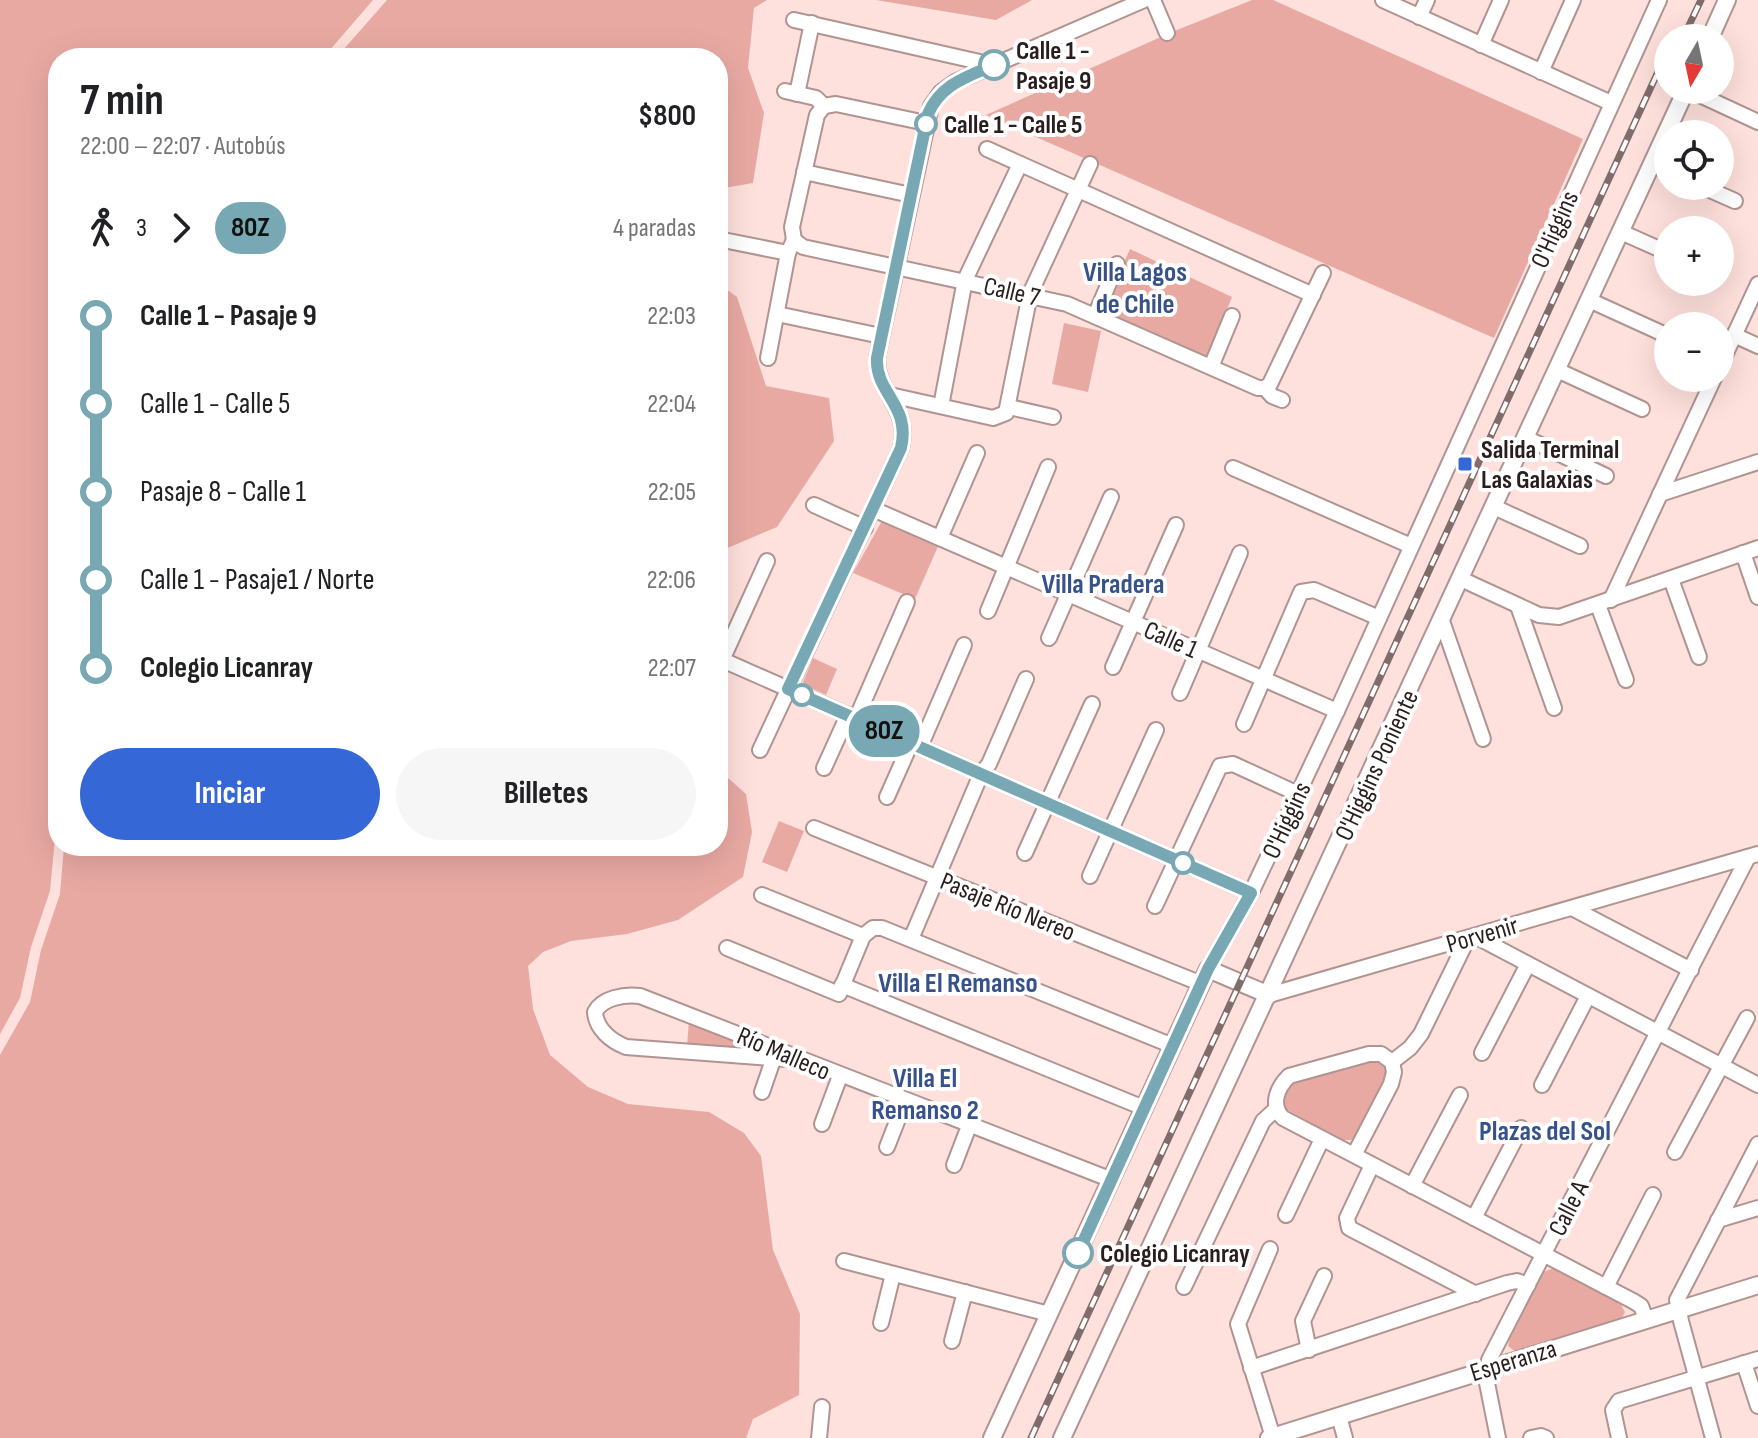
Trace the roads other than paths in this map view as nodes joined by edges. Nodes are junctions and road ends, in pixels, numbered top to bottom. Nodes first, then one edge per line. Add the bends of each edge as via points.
1 (1144, 0) edge
2 (1153, 0) edge
3 (1383, 0) edge
4 (1427, 0) edge
5 (1501, 0) edge
6 (1573, 0) edge
7 (1659, 0) edge
8 (1727, 0) edge
9 (1419, 17) junction
10 (794, 20) dead end
11 (812, 23) junction
12 (1716, 24) edge
13 (1167, 33) dead end
14 (1481, 45) junction
15 (994, 65) junction
16 (1541, 72) junction
17 (1611, 103) junction
18 (1719, 104) edge
19 (824, 106) junction
20 (1758, 122) edge
21 (926, 123) junction
22 (987, 149) dead end
23 (1020, 164) junction
24 (1090, 164) dead end
25 (804, 172) junction
26 (1654, 178) edge
27 (1078, 190) junction
28 (911, 195) junction
29 (1621, 232) junction
30 (728, 240) edge
31 (791, 246) junction
32 (1654, 247) edge
33 (1117, 264) dead end
34 (896, 266) junction
35 (1323, 273) dead end
36 (965, 280) junction
37 (1758, 284) edge
38 (1030, 294) junction
39 (1313, 295) junction
40 (1589, 300) junction
41 (777, 314) junction
42 (1095, 316) junction
43 (1232, 316) dead end
44 (1654, 330) edge
45 (1734, 335) joint
46 (881, 336) junction
47 (1758, 346) edge
48 (768, 358) dead end
49 (1211, 367) junction
50 (1557, 370) junction
51 (1265, 388) junction
52 (1707, 392) edge
53 (890, 395) junction
54 (1282, 400) dead end
55 (941, 406) junction
56 (1009, 407) junction
57 (1642, 409) dead end
58 (1053, 417) dead end
59 (1526, 438) junction
60 (977, 453) dead end
61 (1758, 462) edge
62 (1048, 467) dead end
63 (1233, 468) dead end
64 (1606, 476) dead end
65 (1660, 494) junction
66 (1111, 497) dead end
67 (814, 505) dead end
68 (1494, 507) junction
69 (873, 509) junction
70 (1176, 525) dead end
71 (865, 528) junction
72 (940, 538) junction
73 (1411, 546) junction
74 (1580, 546) dead end
75 (1758, 548) edge
76 (1240, 553) dead end
77 (1743, 553) junction
78 (767, 561) dead end
79 (1006, 567) junction
80 (1461, 579) junction
81 (1671, 579) junction
82 (1069, 594) junction
83 (1758, 597) edge
84 (907, 602) dead end
85 (1604, 602) junction
86 (1518, 606) junction
87 (988, 611) dead end
88 (1379, 618) junction
89 (1442, 621) junction
90 (1133, 622) junction
91 (1049, 638) dead end
92 (728, 644) edge
93 (964, 645) dead end
94 (1198, 651) junction
95 (1699, 657) dead end
96 (728, 666) edge
97 (1113, 667) dead end
98 (1026, 679) dead end
99 (1263, 679) junction
100 (1626, 680) dead end
101 (788, 689) junction
102 (1180, 693) dead end
103 (1092, 704) dead end
104 (1554, 708) dead end
105 (1337, 711) junction
106 (852, 717) junction
107 (1244, 724) dead end
108 (1156, 730) dead end
109 (1483, 739) dead end
110 (916, 745) junction
111 (760, 750) dead end
112 (824, 768) dead end
113 (981, 774) junction
114 (1298, 794) junction
115 (887, 797) dead end
116 (1047, 803) junction
117 (814, 828) dead end
118 (1110, 831) junction
119 (1025, 853) dead end
120 (1753, 855) edge
121 (1176, 860) junction
122 (1090, 876) dead end
123 (937, 878) junction
124 (1251, 893) junction
125 (762, 895) dead end
126 (1155, 906) dead end
127 (1572, 908) junction
128 (863, 936) junction
129 (1472, 937) junction
130 (911, 939) junction
131 (727, 948) dead end
132 (1528, 964) junction
133 (1691, 970) junction
134 (1205, 976) junction
135 (840, 990) junction
136 (1269, 995) junction
137 (1588, 996) junction
138 (1747, 1018) dead end
139 (1658, 1033) junction
140 (1173, 1046) junction
141 (1482, 1053) dead end
142 (773, 1060) junction
143 (799, 1060) junction
144 (1392, 1062) junction
145 (1721, 1066) junction
146 (840, 1076) junction
147 (1542, 1085) dead end
148 (1758, 1085) edge
149 (762, 1092) dead end
150 (1460, 1095) dead end
151 (905, 1101) junction
152 (1144, 1108) junction
153 (1276, 1109) junction
154 (822, 1124) dead end
155 (969, 1126) junction
156 (1521, 1128) dead end
157 (1322, 1139) junction
158 (1758, 1144) edge
159 (887, 1147) dead end
160 (1675, 1152) dead end
161 (1354, 1155) junction
162 (954, 1165) dead end
163 (1372, 1165) junction
164 (1112, 1180) junction
165 (1412, 1186) junction
166 (1653, 1195) dead end
167 (1758, 1208) edge
168 (1286, 1215) dead end
169 (1474, 1218) junction
170 (1718, 1220) junction
171 (1270, 1249) dead end
172 (1545, 1255) junction
173 (844, 1261) dead end
174 (893, 1274) junction
175 (1324, 1276) dead end
176 (1528, 1285) junction
177 (1758, 1285) edge
178 (1184, 1287) dead end
179 (1606, 1287) junction
180 (965, 1292) junction
181 (1476, 1294) junction
182 (1678, 1309) junction
183 (1049, 1314) junction
184 (1646, 1319) junction
185 (881, 1323) dead end
186 (952, 1341) dead end
187 (1309, 1350) junction
188 (1751, 1361) edge
189 (1251, 1368) junction
190 (1487, 1368) junction
191 (1697, 1377) junction
192 (1758, 1406) edge
193 (822, 1407) dead end
194 (1339, 1416) junction
195 (1271, 1437) edge
196 (819, 1438) edge
197 (992, 1438) edge
198 (1062, 1438) edge
199 (1345, 1438) edge
200 (1498, 1438) edge
201 (1619, 1438) edge
202 (1713, 1438) edge

1 - 15 street
2 - 13 street
3 - 9 street
4 - 9 street
5 - 14 street
6 - 16 street
7 - 17 street, O'Higgins
8 - 12 street
9 - 14 street
10 - 11 street
11 - 15 street
11 - 19 street via 791,92 816,98
14 - 16 street
15 - 21 street via 948,86 931,106
16 - 17 street
17 - 73 street, O'Higgins
18 - 20 street
19 - 21 street
19 - 25 street via 817,115
21 - 28 street
22 - 23 street
23 - 27 street
23 - 36 street
24 - 27 street
25 - 28 street
25 - 31 street
26 - 29 street, O'Higgins Poniente
27 - 38 street
27 - 39 street
28 - 34 street
29 - 32 street
29 - 40 street, O'Higgins Poniente
30 - 31 street, Calle 7
31 - 34 street, Calle 7
31 - 41 street
33 - 42 street
34 - 36 street, Calle 7
34 - 46 street
35 - 39 street
36 - 38 street, Calle 7
36 - 55 street
37 - 45 street
38 - 42 street, Calle 7
38 - 56 street
39 - 51 street
40 - 44 street
40 - 50 street, O'Higgins Poniente
41 - 46 street
41 - 48 street
42 - 49 street, Calle 7
43 - 49 street
45 - 47 street
46 - 53 street via 877,370
49 - 51 street, Calle 7
50 - 57 street
50 - 59 street, O'Higgins Poniente
51 - 54 street, Calle 7
52 - 65 street
53 - 55 street
53 - 69 street via 900,414 903,439
55 - 56 street via 996,418
56 - 58 street
59 - 64 street
59 - 68 street, O'Higgins Poniente
60 - 72 street
61 - 65 street
62 - 79 street
63 - 73 street
65 - 85 street
66 - 82 street
67 - 71 street
68 - 74 street
68 - 80 street, O'Higgins Poniente
69 - 71 street
69 - 72 street, Calle 1
70 - 90 street
71 - 101 street
72 - 79 street, Calle 1
73 - 88 street, O'Higgins
75 - 77 street
76 - 94 street
77 - 81 street
77 - 83 street
78 - 92 street
79 - 82 street, Calle 1
79 - 87 street
80 - 86 street
80 - 89 street, O'Higgins Poniente
81 - 85 street
81 - 95 street
82 - 90 street, Calle 1
82 - 91 street
84 - 106 street
85 - 86 street via 1559,617
85 - 100 street
86 - 104 street
88 - 99 street via 1305,590
88 - 105 street, O'Higgins
89 - 109 street
89 - 136 street, O'Higgins Poniente
90 - 94 street, Calle 1
90 - 97 street
93 - 110 street
94 - 99 street, Calle 1
94 - 102 street
96 - 101 street
98 - 113 street
99 - 105 street, Calle 1
99 - 107 street
101 - 106 street
101 - 111 street
103 - 116 street
105 - 114 street, O'Higgins
106 - 110 street
106 - 112 street
108 - 118 street
110 - 113 street
110 - 115 street
113 - 116 street
113 - 123 street
114 - 121 street via 1223,764
114 - 124 street, O'Higgins
116 - 118 street
116 - 119 street
117 - 123 street, Pasaje Río Nereo
118 - 121 street
118 - 122 street
120 - 127 street, Porvenir
120 - 133 street, Calle A
121 - 124 street
121 - 126 street
123 - 130 street
123 - 134 street, Pasaje Río Nereo
124 - 134 street, O'Higgins
125 - 128 street
127 - 129 street, Porvenir
127 - 133 street
128 - 130 street via 877,927
128 - 135 street
129 - 132 street
129 - 136 street, Porvenir
129 - 144 street via 1421,1034
130 - 140 street
131 - 135 street
132 - 137 street
132 - 141 street
133 - 139 street, Calle A
134 - 136 street
134 - 140 street, O'Higgins
135 - 152 street
136 - 198 street, O'Higgins Poniente
137 - 139 street
137 - 147 street
138 - 145 street
139 - 145 street
139 - 172 street, Calle A
140 - 152 street, O'Higgins
142 - 143 street
142 - 143 street, Río Malleco via 626,1047 602,1030 595,1012 603,1002 640,996
142 - 149 street
143 - 146 street, Río Malleco
144 - 153 street via 1369,1054 1289,1076 1281,1085
144 - 161 street via 1391,1084
145 - 148 street
145 - 160 street
146 - 151 street, Río Malleco
146 - 154 street
150 - 165 street
151 - 155 street, Río Malleco
151 - 159 street
152 - 164 street, O'Higgins
153 - 157 street
153 - 178 street via 1263,1121
155 - 162 street
155 - 164 street, Río Malleco
156 - 169 street
157 - 161 street
157 - 168 street
158 - 170 street
161 - 163 street
163 - 165 street
163 - 181 street via 1347,1218 1349,1228
164 - 183 street, O'Higgins
165 - 169 street
166 - 179 street
167 - 170 street
169 - 172 street
170 - 182 street via 1681,1290
171 - 189 street via 1238,1320
172 - 176 street, Calle A
172 - 179 street
173 - 174 street
174 - 180 street
174 - 185 street
175 - 187 street via 1303,1321
176 - 181 street via 1517,1281
176 - 190 street, Calle A
177 - 182 street, Esperanza
179 - 184 street via 1641,1306
180 - 183 street
180 - 186 street
181 - 187 street
182 - 184 street, Esperanza
182 - 191 street
183 - 197 street, O'Higgins
184 - 190 street, Esperanza
187 - 189 street
188 - 191 street
188 - 192 street
189 - 195 street
190 - 194 street, Esperanza
190 - 200 street
191 - 201 street via 1619,1401 1614,1406
191 - 202 street
193 - 196 street
194 - 195 street, Esperanza
194 - 199 street

